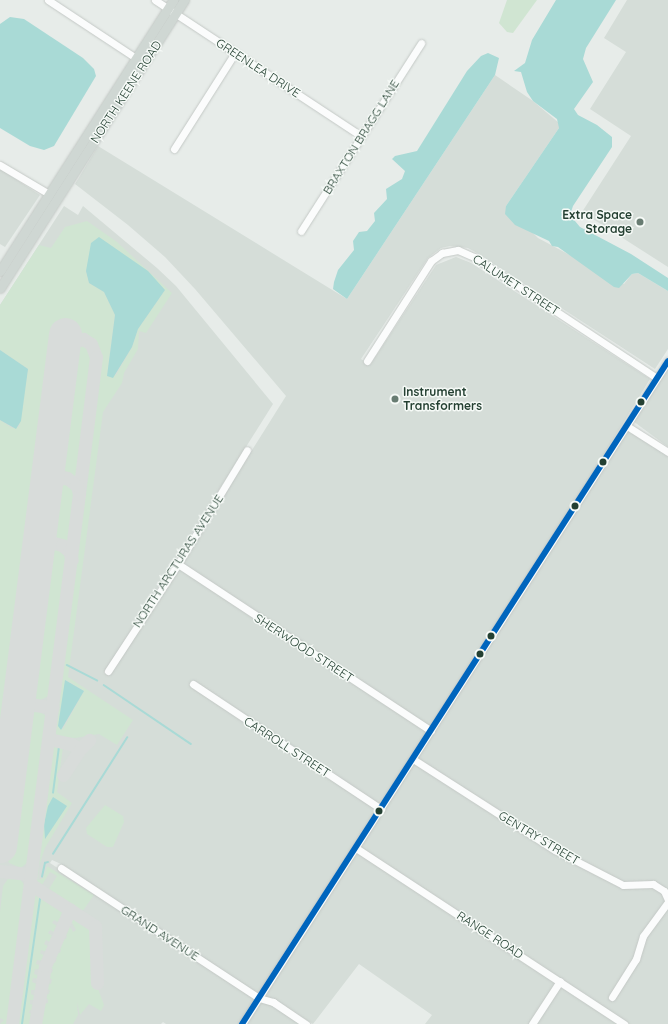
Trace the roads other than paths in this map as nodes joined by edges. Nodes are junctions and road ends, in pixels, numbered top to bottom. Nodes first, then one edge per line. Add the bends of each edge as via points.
1 (48, 0) edge
2 (155, 0) edge
3 (173, 0) edge
4 (184, 0) edge
5 (168, 8) junction
6 (176, 14) junction
7 (421, 42) dead end
8 (235, 53) junction
9 (136, 58) junction
10 (361, 136) junction
11 (174, 149) dead end
12 (0, 165) edge
13 (63, 181) junction
14 (49, 194) junction
15 (301, 231) dead end
16 (0, 270) edge
17 (0, 288) edge
18 (367, 361) dead end
19 (668, 361) edge
20 (657, 378) junction
21 (627, 426) junction
22 (247, 450) dead end
23 (668, 452) edge
24 (178, 564) junction
25 (108, 672) dead end
26 (193, 684) dead end
27 (431, 731) junction
28 (413, 759) junction
29 (381, 809) junction
30 (356, 848) junction
31 (61, 868) dead end
32 (668, 901) edge
33 (560, 981) junction
34 (612, 997) dead end
35 (259, 998) junction
36 (242, 1024) edge
37 (306, 1024) edge
38 (532, 1024) edge
39 (624, 1024) edge

1 - 9 street
2 - 5 street, GREENLEA DRIVE
3 - 5 main road, NORTH KEENE ROAD
4 - 6 main road, NORTH KEENE ROAD
5 - 6 street, GREENLEA DRIVE
5 - 9 main road, NORTH KEENE ROAD
6 - 8 street, GREENLEA DRIVE
6 - 13 main road, NORTH KEENE ROAD
7 - 10 street, BRAXTON BRAGG LANE
8 - 10 street, GREENLEA DRIVE
8 - 11 street
9 - 13 main road, NORTH KEENE ROAD
10 - 15 street, BRAXTON BRAGG LANE
12 - 14 street
13 - 14 main road
13 - 17 main road
14 - 16 main road
18 - 20 street, CALUMET STREET via 431,261 442,253 458,250 474,257
19 - 20 street
20 - 21 street
21 - 23 street
21 - 27 street
22 - 24 street, NORTH ARCTURAS AVENUE
24 - 25 street, NORTH ARCTURAS AVENUE
24 - 27 street, SHERWOOD STREET
26 - 29 street, CARROLL STREET
27 - 28 street
28 - 29 street
28 - 32 street, GENTRY STREET via 555,850 623,885 654,884 664,891
29 - 30 street
30 - 33 street, RANGE ROAD
30 - 35 street
31 - 35 street, GRAND AVENUE
32 - 34 street, GENTRY STREET via 643,936 636,959
33 - 38 street
33 - 39 street, RANGE ROAD
35 - 36 street
35 - 37 street, GRAND AVENUE via 273,1002

